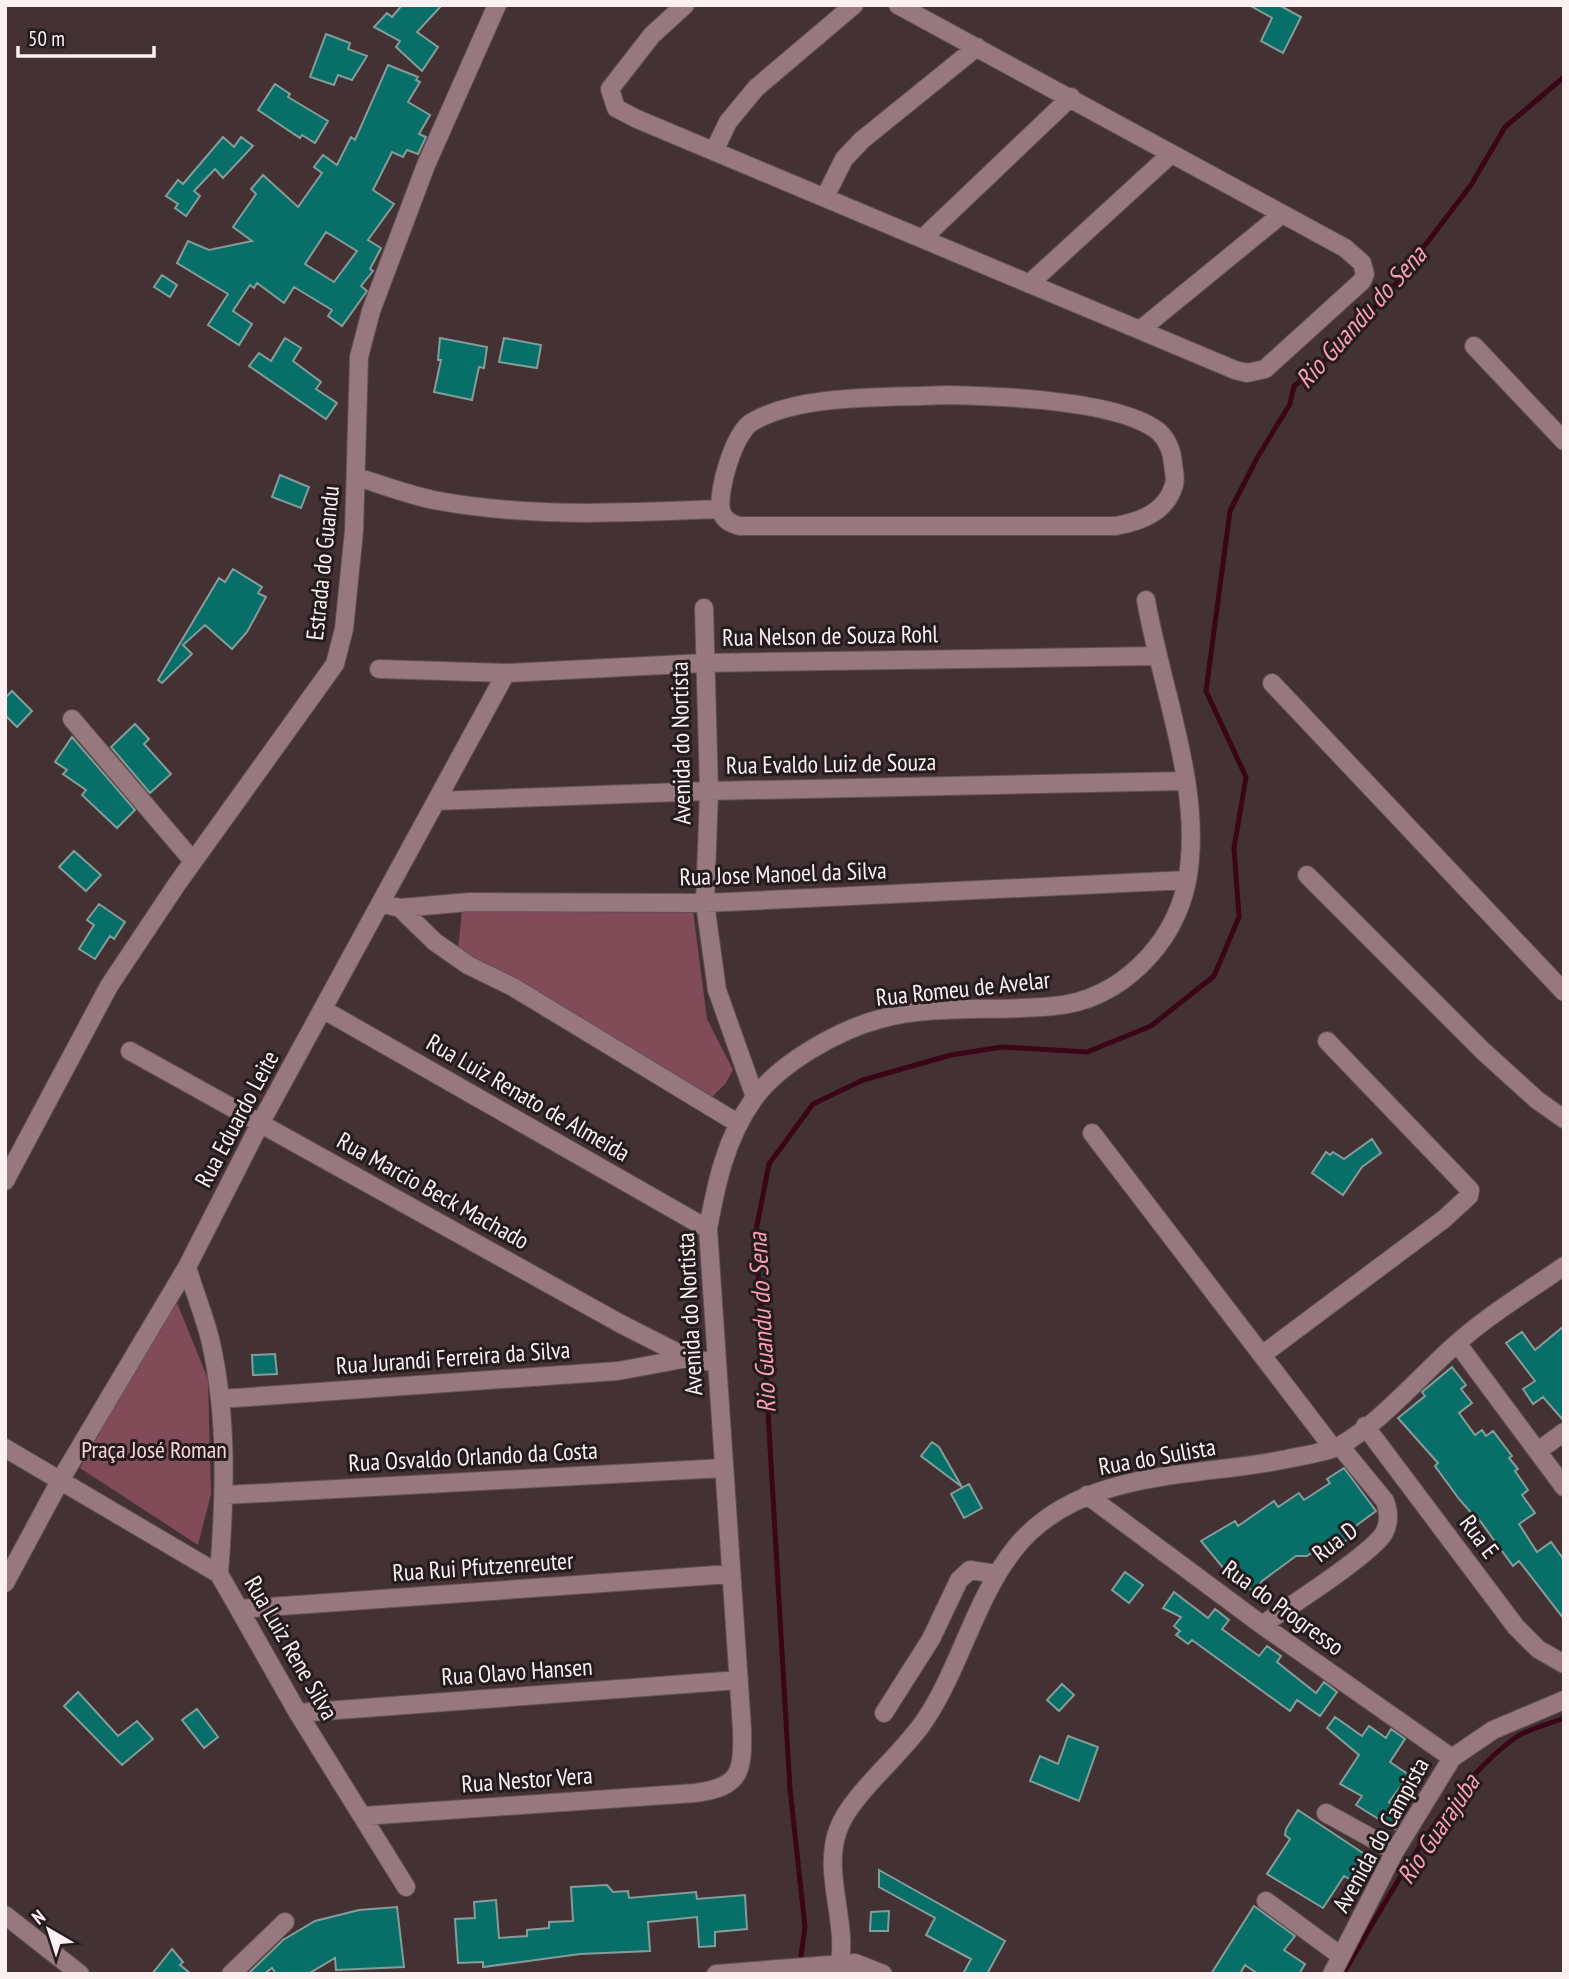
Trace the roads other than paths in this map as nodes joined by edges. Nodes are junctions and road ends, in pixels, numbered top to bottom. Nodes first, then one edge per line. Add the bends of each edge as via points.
1 (497, 5) edge
2 (854, 5) edge
3 (898, 5) edge
4 (673, 8) edge
5 (978, 47) junction
6 (1070, 97) junction
7 (714, 151) junction
8 (1171, 154) junction
9 (825, 197) junction
10 (1282, 214) junction
11 (922, 239) junction
12 (1029, 284) junction
13 (1140, 330) junction
14 (1474, 346) dead end
15 (1564, 441) edge
16 (357, 477) junction
17 (721, 509) junction
18 (1146, 600) dead end
19 (704, 608) dead end
20 (1156, 656) junction
21 (704, 663) junction
22 (379, 669) dead end
23 (506, 673) junction
24 (1272, 683) dead end
25 (72, 719) dead end
26 (1186, 781) junction
27 (709, 791) junction
28 (436, 801) junction
29 (193, 861) junction
30 (1307, 875) dead end
31 (1187, 880) junction
32 (381, 903) junction
33 (705, 903) junction
34 (400, 908) junction
35 (1564, 992) edge
36 (324, 1010) junction
37 (1327, 1041) dead end
38 (130, 1051) dead end
39 (755, 1097) junction
40 (1564, 1119) edge
41 (261, 1122) junction
42 (738, 1124) junction
43 (1092, 1133) dead end
44 (5, 1181) edge
45 (708, 1229) junction
46 (1564, 1266) edge
47 (187, 1267) junction
48 (1457, 1343) junction
49 (1262, 1355) junction
50 (688, 1358) junction
51 (716, 1363) junction
52 (220, 1399) junction
53 (1365, 1426) junction
54 (1564, 1432) edge
55 (1336, 1447) junction
56 (5, 1448) edge
57 (1538, 1451) junction
58 (723, 1468) junction
59 (61, 1479) junction
60 (1564, 1487) edge
61 (225, 1495) junction
62 (1087, 1495) junction
63 (219, 1574) junction
64 (730, 1574) junction
65 (996, 1574) junction
66 (5, 1583) edge
67 (239, 1609) junction
68 (1262, 1625) junction
69 (1564, 1664) edge
70 (739, 1680) junction
71 (1564, 1700) edge
72 (298, 1713) junction
73 (884, 1713) dead end
74 (1452, 1758) junction
75 (695, 1793) joint
76 (1326, 1813) dead end
77 (363, 1816) junction
78 (1395, 1851) junction
79 (406, 1887) dead end
80 (1266, 1901) dead end
81 (5, 1915) edge
82 (285, 1922) dead end
83 (1341, 1956) junction
84 (835, 1968) edge
85 (766, 1972) edge
86 (80, 1974) edge
87 (231, 1974) edge
88 (716, 1974) edge
89 (883, 1974) edge
90 (1332, 1974) edge

1 - 16 street, Estrada do Guandu via 426,165 371,311 359,357
2 - 7 street via 755,88 728,122
3 - 5 street
4 - 7 street via 610,89 611,99 616,108 637,120
5 - 6 street
5 - 9 street via 862,140 839,166
6 - 8 street
6 - 11 street
7 - 9 street
8 - 10 street
8 - 12 street
9 - 11 street
10 - 13 street
10 - 13 street via 1345,248 1362,263 1365,274 1265,369 1235,370
11 - 12 street
12 - 13 street
14 - 15 street
16 - 17 street via 435,500 508,511 578,515
16 - 29 street, Estrada do Guandu via 344,629 335,664
17 - 17 street via 732,447 741,430 753,422 817,404 934,396 1026,399 1138,420 1166,440 1176,480 1170,499 1153,514 1116,526 740,526 725,519
18 - 20 street, Rua Romeu de Avelar
19 - 21 street, Avenida do Nortista
20 - 21 street, Rua Nelson de Souza Rohl
20 - 26 street, Rua Romeu de Avelar
21 - 23 street, Rua Nelson de Souza Rohl
21 - 27 street, Avenida do Nortista
22 - 23 street, Rua Nelson de Souza Rohl
23 - 28 street, Rua Eduardo Leite
24 - 35 street
25 - 29 street
26 - 27 street, Rua Evaldo Luiz de Souza
26 - 31 street, Rua Romeu de Avelar
27 - 28 street, Rua Evaldo Luiz de Souza
27 - 33 street, Avenida do Nortista
28 - 32 street, Rua Eduardo Leite
29 - 44 street, Estrada do Guandu via 109,986
30 - 40 street via 1483,1051
31 - 33 street, Rua Jose Manoel da Silva
31 - 39 street, Rua Romeu de Avelar via 1175,920 1151,956 1123,981 1057,1006 881,1018 839,1033 792,1063
32 - 34 street, Rua Jose Manoel da Silva
32 - 36 street, Rua Eduardo Leite
33 - 34 street, Rua Jose Manoel da Silva via 470,902
33 - 39 street, Avenida do Nortista via 717,990
34 - 42 street via 435,942 468,965 513,987
36 - 41 street, Rua Eduardo Leite
36 - 45 street, Rua Luiz Renato de Almeida
37 - 49 street via 1470,1190 1469,1196
38 - 41 street, Rua Marcio Beck Machado
39 - 42 street, Avenida do Nortista
41 - 47 street, Rua Eduardo Leite
41 - 50 street, Rua Marcio Beck Machado
42 - 45 street, Avenida do Nortista via 716,1186
43 - 49 street, Rua D
45 - 51 street, Avenida do Nortista
46 - 48 street, Rua do Sulista
47 - 52 street via 210,1339
47 - 59 street, Rua Eduardo Leite
48 - 53 street, Rua do Sulista
48 - 57 street
49 - 55 street, Rua D
50 - 51 street, Rua Marcio Beck Machado
50 - 52 street, Rua Jurandi Ferreira da Silva via 618,1371
51 - 58 street, Avenida do Nortista
52 - 61 street
53 - 55 street, Rua do Sulista
53 - 69 street, Rua E via 1516,1627 1538,1649
54 - 57 street
55 - 62 street, Rua do Sulista
55 - 68 street, Rua D via 1385,1501 1389,1512 1386,1529 1369,1549
56 - 59 street, Rua Luiz Rene Silva
57 - 60 street
58 - 61 street, Rua Osvaldo Orlando da Costa
58 - 64 street, Avenida do Nortista
59 - 63 street, Rua Luiz Rene Silva
59 - 66 street, Rua Eduardo Leite
61 - 63 street
62 - 65 street, Rua do Sulista via 1039,1524
62 - 68 street, Rua do Progresso
63 - 67 street, Rua Luiz Rene Silva
64 - 67 street, Rua Rui Pfutzenreuter
64 - 70 street, Avenida do Nortista
65 - 73 street via 970,1570 959,1580 931,1639
65 - 84 street, Rua do Sulista via 926,1720 838,1828 832,1855 833,1889 842,1947
67 - 72 street, Rua Luiz Rene Silva
68 - 74 street, Rua do Progresso
70 - 72 street, Rua Olavo Hansen
70 - 75 street, Avenida do Nortista via 743,1758 738,1774 726,1786
71 - 74 street, Avenida do Campista via 1493,1730
72 - 77 street, Rua Luiz Rene Silva
74 - 78 street, Avenida do Campista
75 - 77 street, Rua Nestor Vera
76 - 78 street
77 - 79 street, Rua Luiz Rene Silva
78 - 83 street, Avenida do Campista
80 - 83 street
81 - 86 street
82 - 87 street
83 - 90 street, Avenida do Campista
84 - 85 street
84 - 89 street via 855,1963
85 - 88 street

